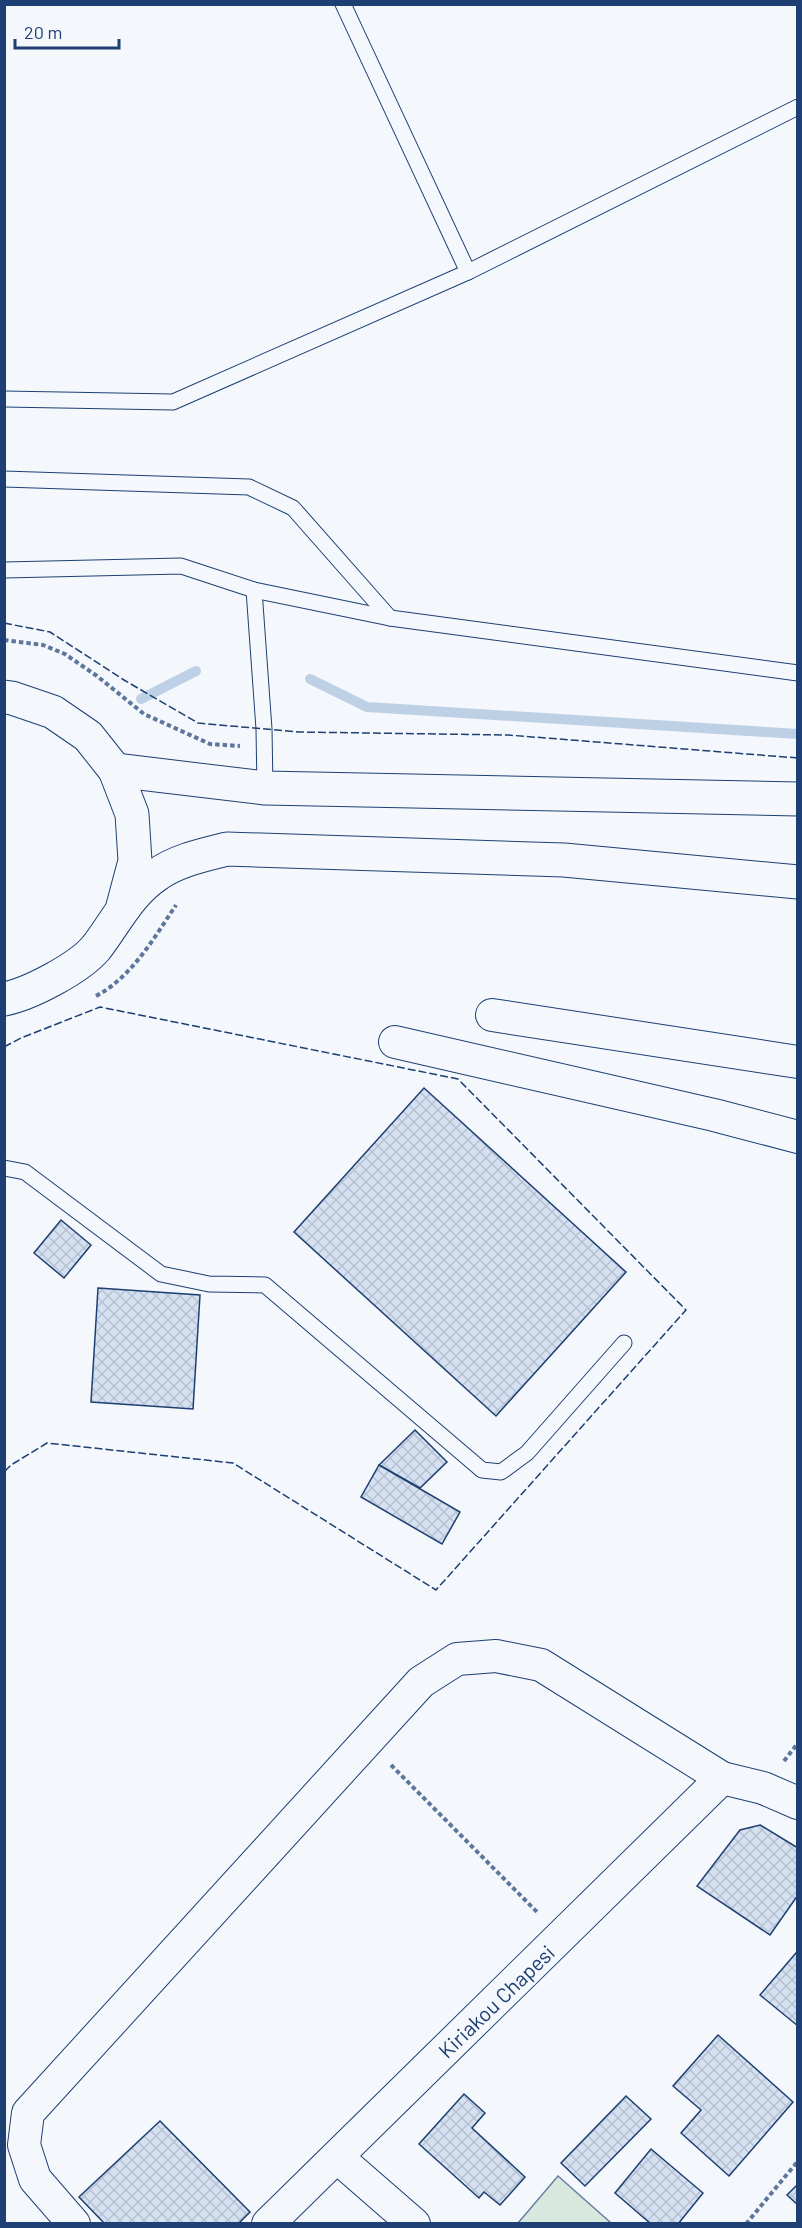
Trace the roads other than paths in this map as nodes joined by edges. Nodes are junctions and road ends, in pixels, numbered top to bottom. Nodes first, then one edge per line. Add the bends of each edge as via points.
1 (342, 4) edge
2 (798, 106) edge
3 (468, 272) junction
4 (4, 399) edge
5 (4, 479) edge
6 (4, 570) edge
7 (254, 590) junction
8 (390, 618) junction
9 (798, 673) edge
10 (4, 697) edge
11 (115, 770) junction
12 (265, 788) junction
13 (798, 799) edge
14 (798, 882) edge
15 (123, 906) junction
16 (4, 999) edge
17 (492, 1015) dead end
18 (395, 1042) dead end
19 (798, 1062) edge
20 (798, 1137) edge
21 (4, 1168) edge
22 (624, 1343) dead end
23 (722, 1778) junction
24 (798, 1803) edge
25 (337, 2157) junction
26 (74, 2223) edge
27 (268, 2223) edge
28 (414, 2223) edge

1 - 3 lane
2 - 3 lane
3 - 4 lane via 173,402
5 - 8 lane via 249,487 293,508
6 - 7 lane via 181,566
7 - 8 lane
7 - 12 lane
8 - 9 lane
10 - 11 main road via 53,712 88,736
11 - 12 main road
11 - 15 main road via 132,814 135,861
12 - 13 main road
14 - 15 main road via 564,860 227,849 186,860 157,874
15 - 16 main road via 95,949 54,981
17 - 19 street
18 - 20 street
21 - 22 lane via 25,1172 162,1274 209,1284 266,1285 482,1470 501,1472 527,1453
23 - 24 street via 763,1788
23 - 25 street, Kiriakou Chapesi
23 - 26 street via 541,1665 496,1656 457,1659 421,1683 28,2113 24,2145 35,2179
25 - 27 street, Kiriakou Chapesi
25 - 28 street

